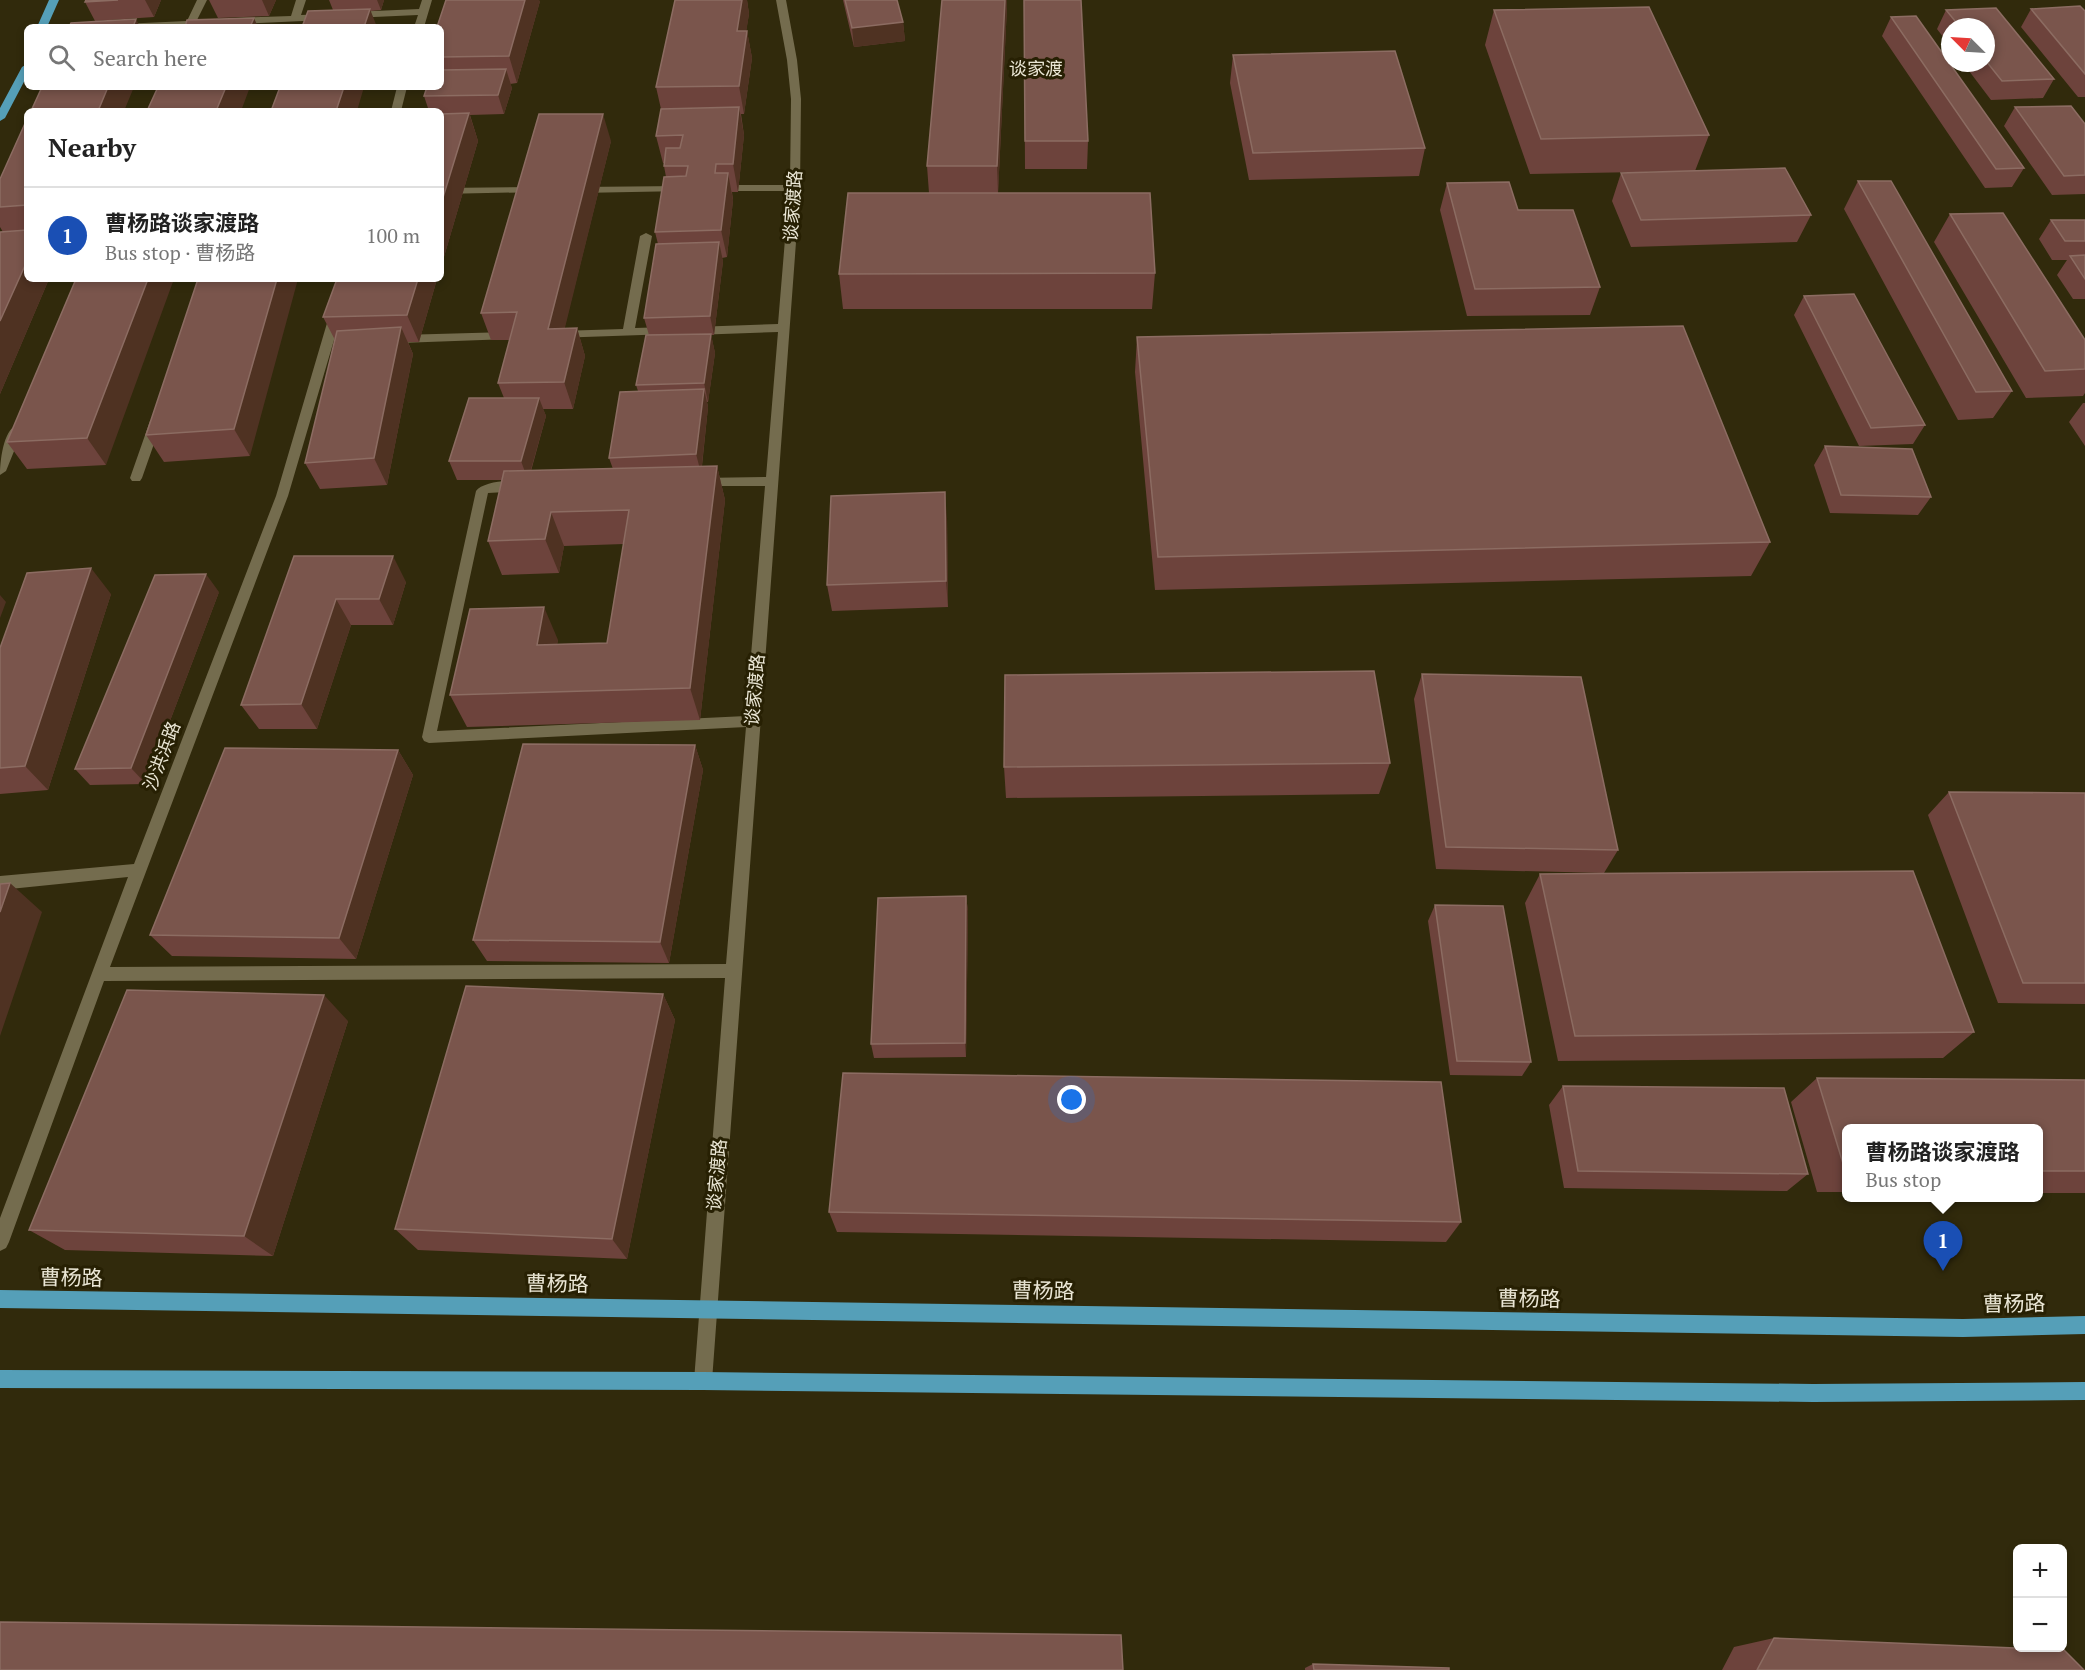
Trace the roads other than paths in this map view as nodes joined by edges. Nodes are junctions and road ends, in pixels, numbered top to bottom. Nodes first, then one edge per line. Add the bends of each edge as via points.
1 (54, 0) edge
2 (202, 0) edge
3 (301, 0) edge
4 (427, 0) edge
5 (781, 0) edge
6 (423, 12) junction
7 (295, 18) junction
8 (217, 22) edge
9 (228, 22) edge
10 (316, 22) edge
11 (43, 24) edge
12 (193, 24) edge
13 (201, 24) edge
14 (420, 24) edge
15 (24, 73) edge
16 (401, 90) edge
17 (397, 108) edge
18 (0, 118) edge
19 (795, 188) junction
20 (687, 189) edge
21 (711, 189) edge
22 (567, 190) edge
23 (444, 191) edge
24 (534, 194) edge
25 (646, 236) dead end
26 (345, 282) edge
27 (784, 328) junction
28 (628, 333) junction
29 (545, 335) edge
30 (521, 336) edge
31 (398, 339) edge
32 (159, 411) edge
33 (22, 418) edge
34 (0, 471) edge
35 (136, 478) dead end
36 (772, 481) junction
37 (689, 483) edge
38 (535, 486) edge
39 (753, 721) junction
40 (139, 870) junction
41 (0, 883) edge
42 (734, 971) junction
43 (99, 974) junction
44 (0, 1242) edge
45 (0, 1299) edge
46 (707, 1309) junction
47 (2085, 1325) edge
48 (0, 1379) edge
49 (703, 1381) junction
50 (2085, 1391) edge

1 - 11 main road
2 - 12 street
3 - 7 street
4 - 6 street
5 - 19 street, 谈家渡路 via 796,99
6 - 10 street
6 - 14 street
7 - 9 street
7 - 10 street
8 - 13 street
15 - 18 main road
16 - 17 street
19 - 21 street
19 - 27 street, 谈家渡路
20 - 22 street
23 - 24 street
25 - 28 street
26 - 40 street, 沙洪浜路 via 282,496
27 - 28 street
27 - 36 street, 谈家渡路
28 - 29 street
30 - 31 street via 499,331
32 - 35 street
33 - 34 street
36 - 37 street
36 - 39 street, 谈家渡路
38 - 39 street via 488,487 482,491 429,737
39 - 42 street, 谈家渡路
40 - 41 street
40 - 43 street, 沙洪浜路
42 - 43 street via 471,978
42 - 46 street, 谈家渡路
43 - 44 street, 沙洪浜路
45 - 46 main road, 曹杨路
46 - 47 main road, 曹杨路 via 1963,1328
46 - 49 street, 谈家渡路
48 - 49 main road
49 - 50 main road via 1813,1393

